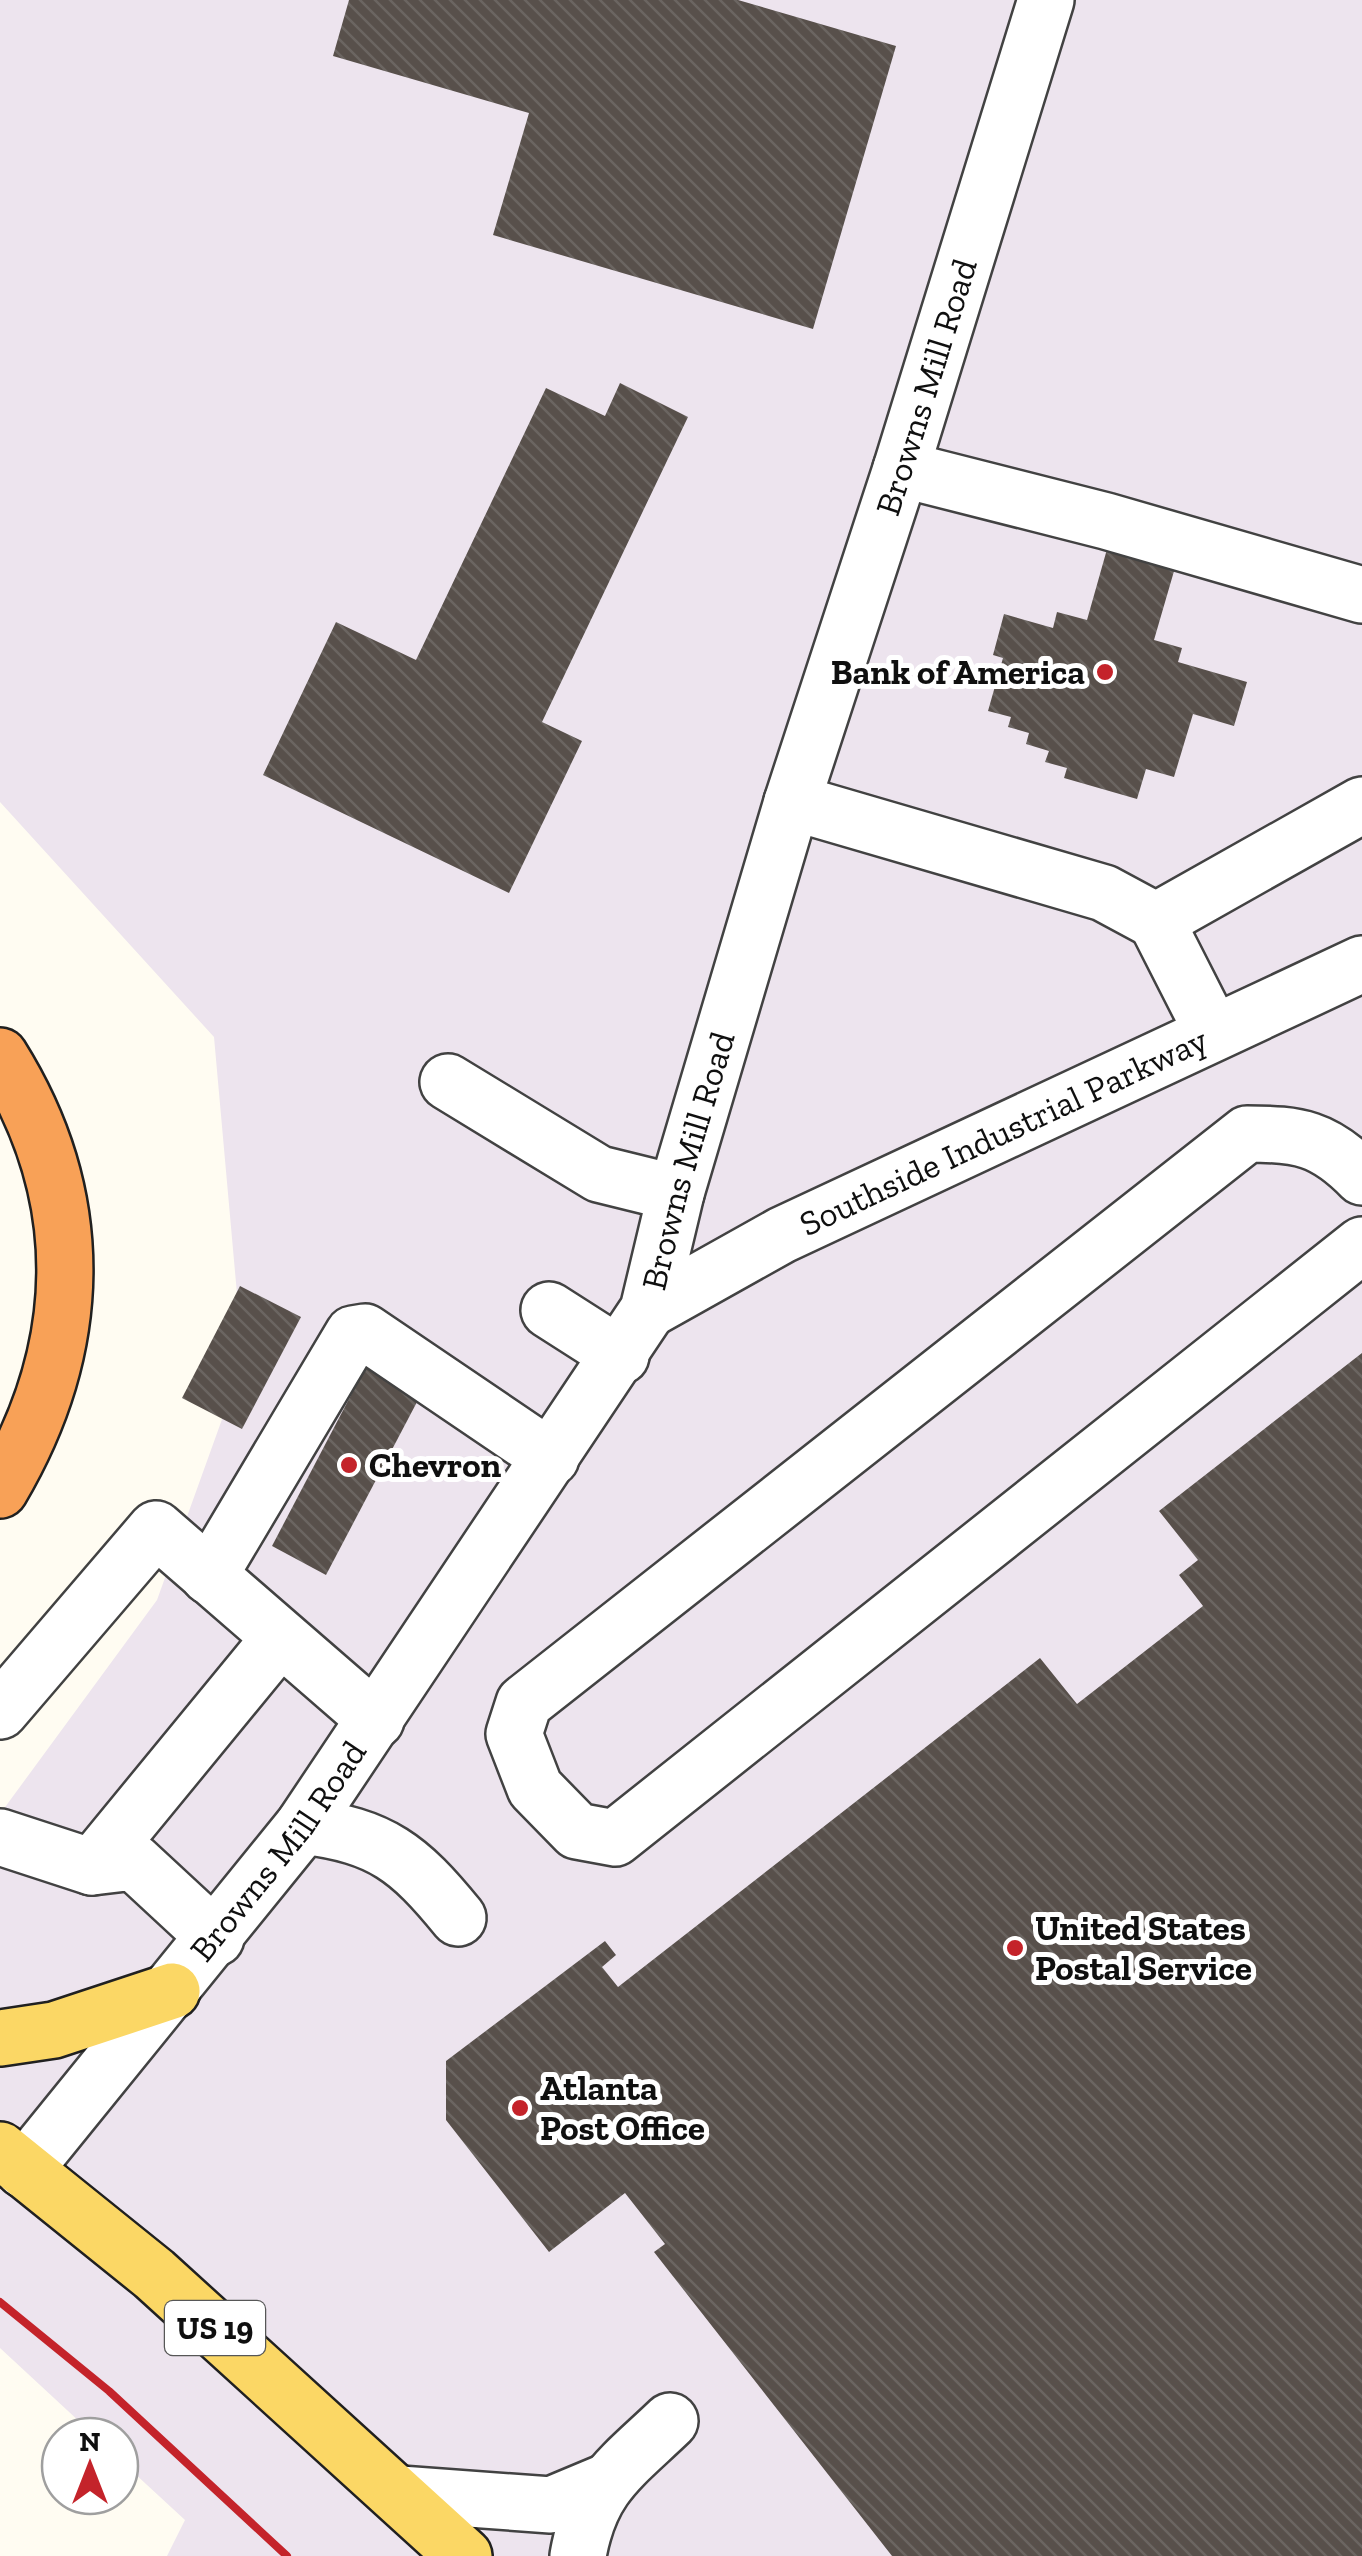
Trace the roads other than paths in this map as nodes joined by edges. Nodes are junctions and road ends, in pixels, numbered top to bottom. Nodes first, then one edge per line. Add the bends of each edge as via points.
1 (1046, 0) edge
2 (901, 469) junction
3 (1362, 595) edge
4 (792, 802) junction
5 (1362, 806) edge
6 (1156, 921) junction
7 (1362, 964) edge
8 (1213, 1033) junction
9 (0, 1056) edge
10 (448, 1082) dead end
11 (1362, 1178) edge
12 (676, 1193) junction
13 (1362, 1245) edge
14 (549, 1310) dead end
15 (648, 1310) junction
16 (620, 1356) junction
17 (551, 1458) junction
18 (0, 1490) edge
19 (209, 1576) junction
20 (280, 1638) junction
21 (0, 1711) edge
22 (376, 1720) junction
23 (303, 1826) junction
24 (0, 1836) edge
25 (92, 1866) junction
26 (458, 1918) dead end
27 (216, 1938) junction
28 (172, 1992) junction
29 (0, 2038) edge
30 (12, 2160) edge
31 (670, 2422) dead end
32 (606, 2482) junction
33 (400, 2494) junction
34 (464, 2556) edge
35 (578, 2556) edge

1 - 2 street, Browns Mill Road
2 - 3 street
2 - 4 street, Browns Mill Road
4 - 6 street via 1104,893
4 - 12 street, Browns Mill Road
5 - 6 street
6 - 8 street
7 - 8 street, Southside Industrial Parkway
8 - 15 street, Southside Industrial Parkway via 782,1235
9 - 18 highway via 44,1146 64,1232 65,1307 33,1435
10 - 12 street via 598,1174
11 - 13 street via 1299,1134 1247,1134 524,1703 514,1734 535,1788 576,1830 616,1838
12 - 15 street, Browns Mill Road
14 - 16 street
15 - 16 street, Browns Mill Road
16 - 17 street, Browns Mill Road
17 - 19 street via 365,1332 353,1334
17 - 22 street, Browns Mill Road
19 - 20 street
19 - 21 street via 156,1529
20 - 22 street
20 - 25 street
22 - 23 street, Browns Mill Road
23 - 26 street via 339,1830 388,1848
23 - 27 street, Browns Mill Road
24 - 25 street
25 - 27 street via 134,1862
27 - 28 street, Browns Mill Road
28 - 29 main road via 54,2030
28 - 30 street, Browns Mill Road
30 - 33 main road, US 19 via 154,2274
31 - 32 street
32 - 33 street via 551,2505
32 - 35 street via 590,2506
33 - 34 main road, US 19

